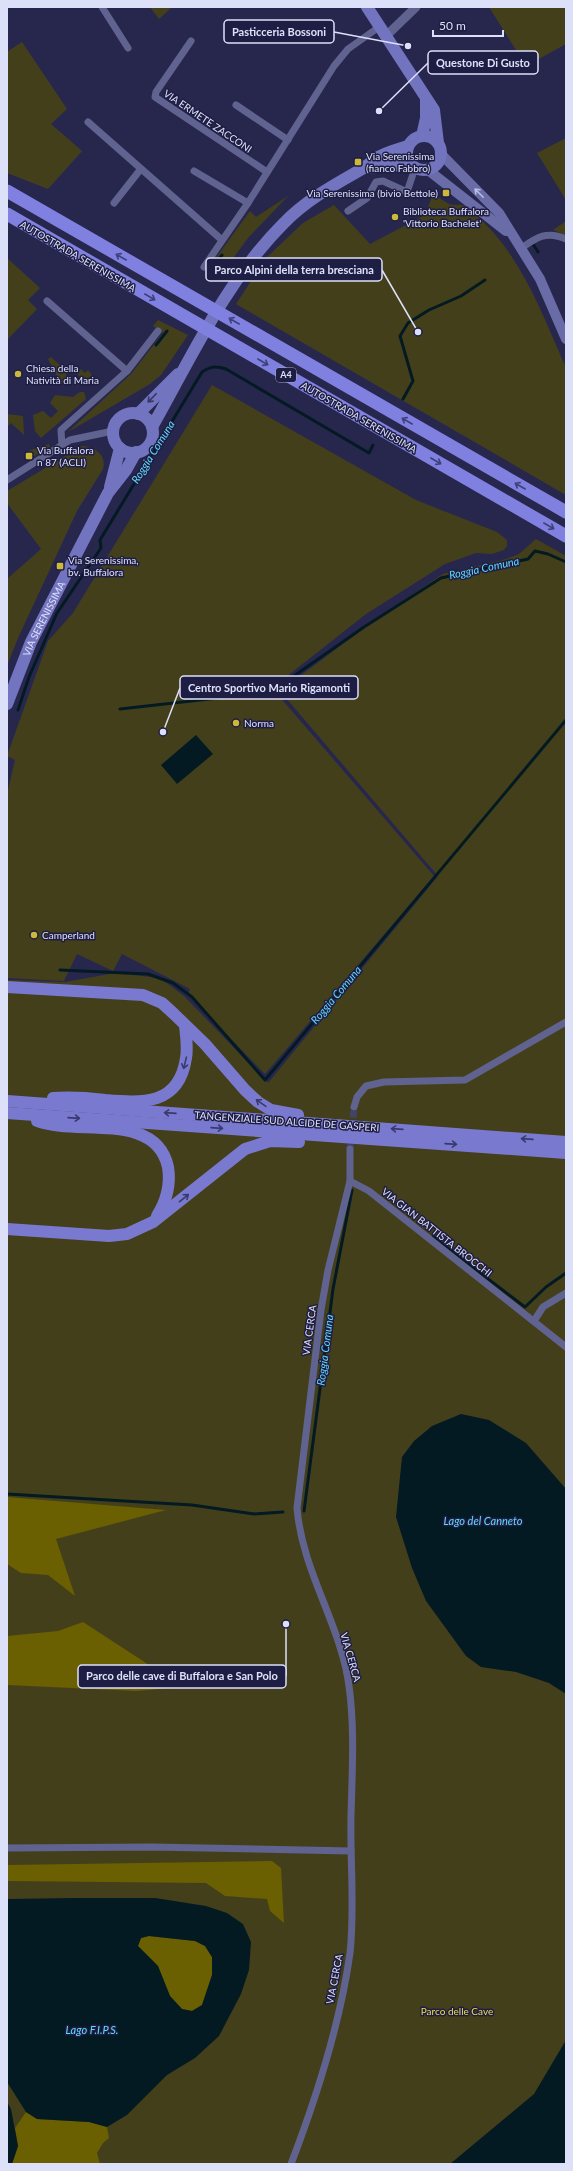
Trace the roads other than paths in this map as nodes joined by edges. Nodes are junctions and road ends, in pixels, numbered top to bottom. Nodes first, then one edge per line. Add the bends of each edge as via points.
1 (102, 7) edge
2 (367, 7) edge
3 (416, 7) edge
4 (382, 32) junction
5 (191, 42) dead end
6 (128, 48) dead end
7 (426, 100) junction
8 (236, 105) dead end
9 (88, 122) dead end
10 (422, 136) junction
11 (288, 140) junction
12 (408, 146) junction
13 (440, 148) junction
14 (413, 166) junction
15 (364, 168) junction
16 (140, 170) junction
17 (194, 170) dead end
18 (428, 170) junction
19 (267, 172) junction
20 (7, 191) edge
21 (114, 203) dead end
22 (248, 203) junction
23 (348, 210) dead end
24 (7, 214) edge
25 (511, 235) junction
26 (566, 239) edge
27 (222, 240) junction
28 (520, 249) junction
29 (204, 267) dead end
30 (47, 300) dead end
31 (158, 331) dead end
32 (566, 339) edge
33 (187, 365) junction
34 (127, 371) junction
35 (138, 414) junction
36 (152, 427) junction
37 (113, 431) junction
38 (62, 445) junction
39 (120, 448) junction
40 (136, 452) junction
41 (7, 479) edge
42 (108, 493) junction
43 (566, 512) edge
44 (566, 536) edge
45 (7, 704) edge
46 (8, 986) edge
47 (566, 1022) edge
48 (185, 1025) junction
49 (7, 1101) edge
50 (33, 1103) junction
51 (354, 1107) tunnel mouth
52 (12, 1113) edge
53 (380, 1128) junction
54 (370, 1139) junction
55 (566, 1142) edge
56 (350, 1149) tunnel mouth
57 (566, 1153) edge
58 (350, 1181) junction
59 (153, 1222) junction
60 (7, 1229) edge
61 (566, 1293) edge
62 (534, 1321) junction
63 (566, 1347) edge
64 (7, 1848) edge
65 (351, 1851) junction
66 (292, 2164) edge

1 - 6 street
2 - 4 main road
3 - 4 street
4 - 7 main road
4 - 11 street via 358,41 339,60
5 - 19 street, VIA ERMETE ZACCONI via 155,97
7 - 10 main road
7 - 13 main road via 436,116
8 - 11 street
9 - 16 street
10 - 12 main road via 411,141
10 - 13 main road via 428,136
11 - 19 street
12 - 14 main road via 407,156
12 - 15 main road, VIA SERENISSIMA via 380,156
13 - 18 main road via 437,164
25 -> 13 main road via 499,213
14 - 15 main road, VIA SERENISSIMA
14 - 18 main road
14 - 23 street via 407,192 383,181 376,182 367,198
15 - 33 main road, VIA SERENISSIMA via 326,190 284,223 246,268
16 - 21 street
16 - 27 street
17 - 22 street
18 - 25 main road
19 - 22 street
43 -> 20 highway, AUTOSTRADA SERENISSIMA / A4
22 - 27 street
24 -> 44 highway, AUTOSTRADA SERENISSIMA / A4
25 - 28 main road
26 - 28 street via 552,234 540,235
27 - 29 street
28 - 32 main road via 540,279
30 - 34 street
31 - 34 street
33 -> 35 main road, VIA SERENISSIMA
33 - 36 main road, VIA SERENISSIMA
34 - 38 street via 61,430
35 - 36 main road via 144,416
35 - 37 main road via 125,415 119,419
36 - 40 main road, VIA SERENISSIMA via 150,443
37 - 38 street via 70,440
37 - 39 main road
38 - 41 street
39 - 40 main road
39 - 42 main road, VIA SERENISSIMA
40 - 42 main road, VIA SERENISSIMA
42 - 45 main road, VIA SERENISSIMA via 31,642
46 - 48 highway via 143,995 162,1003
47 - 51 street via 465,1080 384,1082 366,1086 357,1096
48 -> 50 highway via 187,1052 184,1069 180,1078 165,1095 146,1102 72,1097 52,1098
53 -> 48 highway via 355,1120 291,1115 271,1110 245,1090
49 - 50 highway, TANGENZIALE SUD ALCIDE DE GASPERI
53 -> 50 highway, TANGENZIALE SUD ALCIDE DE GASPERI
52 -> 54 highway, TANGENZIALE SUD ALCIDE DE GASPERI
52 - 59 highway via 41,1123 132,1131 152,1140 163,1155 169,1176 166,1202
55 -> 53 highway, TANGENZIALE SUD ALCIDE DE GASPERI
54 -> 57 highway, TANGENZIALE SUD ALCIDE DE GASPERI
59 -> 54 highway via 245,1148 270,1141 342,1145
56 - 58 street
58 - 62 street, VIA GIAN BATTISTA BROCCHI via 369,1191
58 - 65 street, VIA CERCA via 321,1310 297,1508 302,1541 342,1656 349,1685 352,1725
59 - 60 highway via 127,1234 109,1236
61 - 62 street via 543,1307
62 - 63 street, VIA GIAN BATTISTA BROCCHI
64 - 65 street via 152,1847
65 - 66 street, VIA CERCA via 352,1920 343,1993 309,2115

